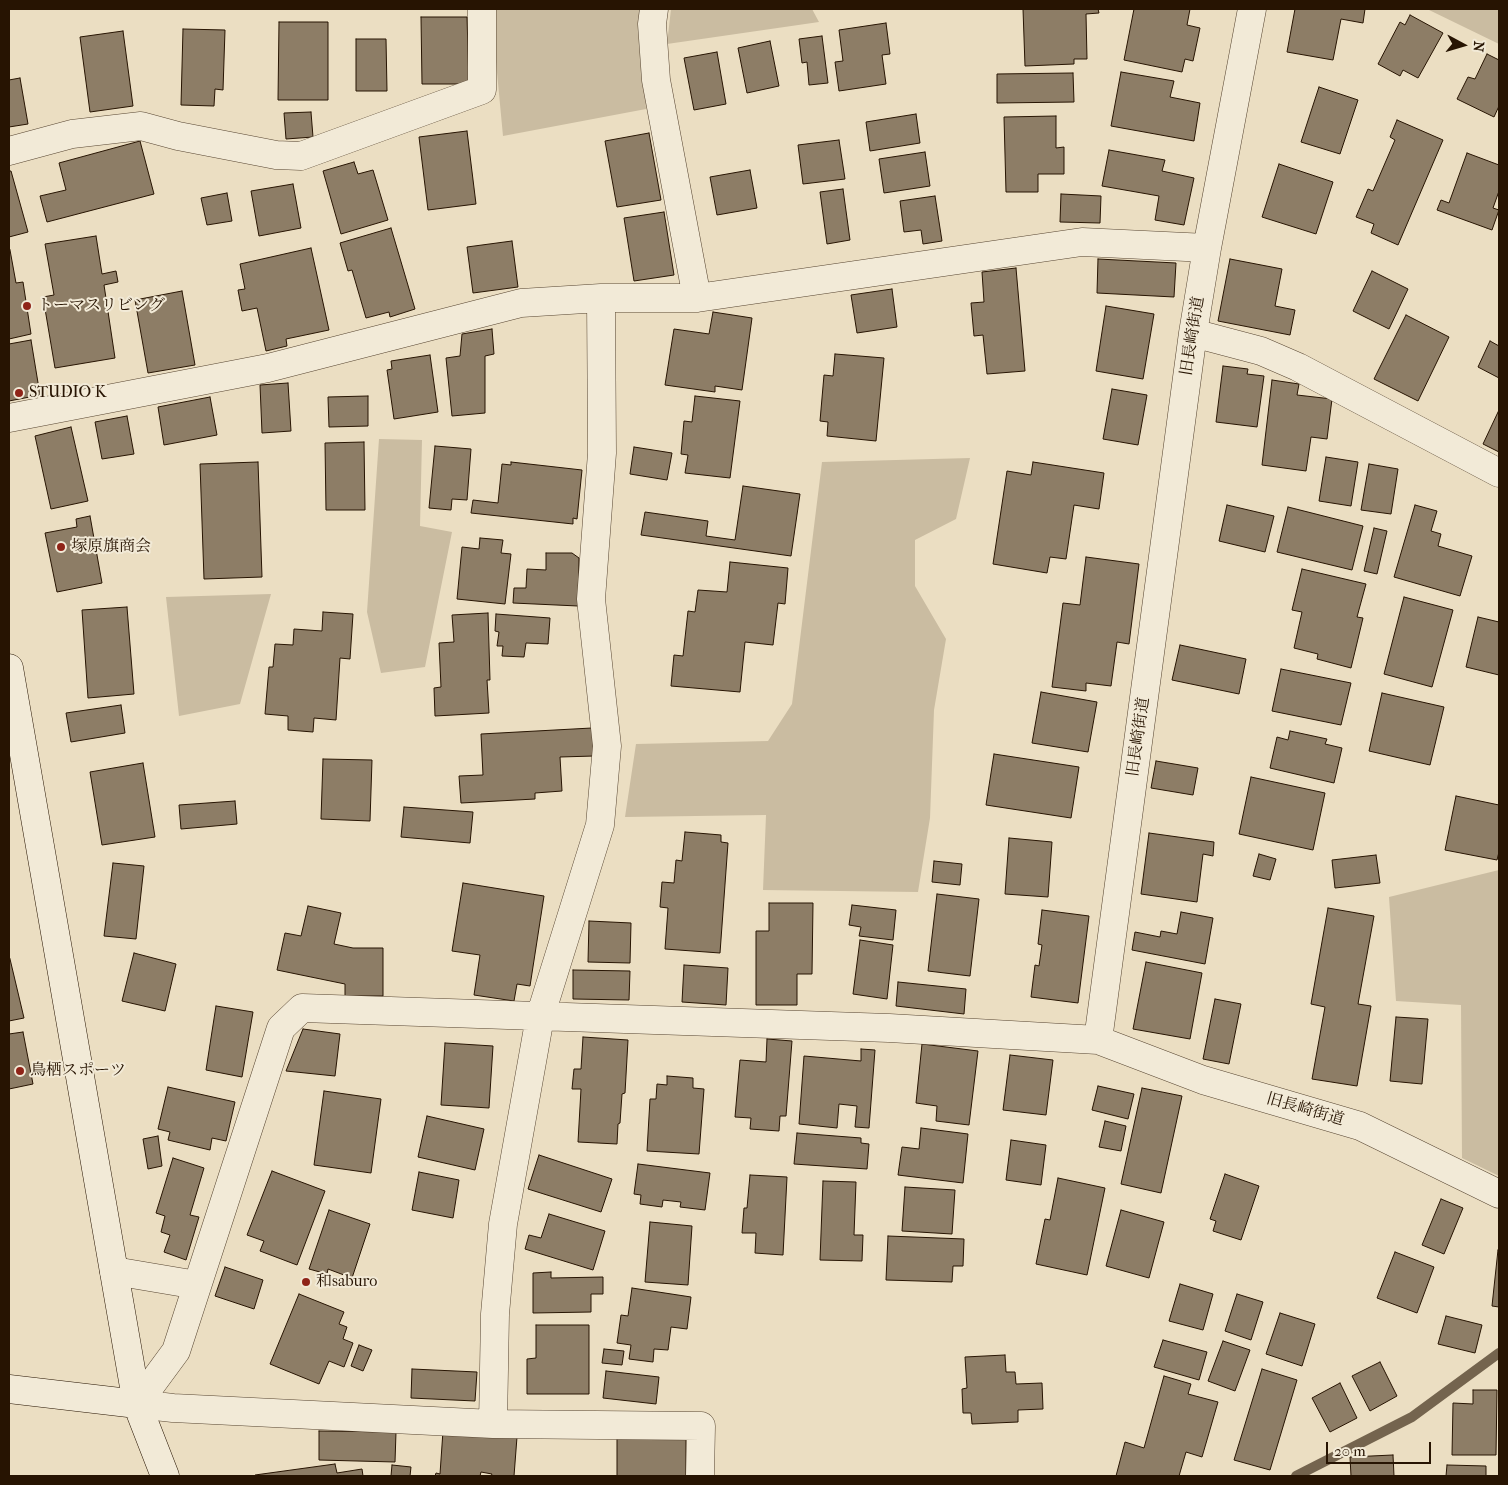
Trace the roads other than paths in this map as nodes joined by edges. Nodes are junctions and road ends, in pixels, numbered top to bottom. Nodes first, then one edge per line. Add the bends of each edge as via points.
1 (482, 9) edge
2 (654, 9) edge
3 (1252, 9) edge
4 (9, 151) edge
5 (1207, 248) junction
6 (600, 298) junction
7 (697, 298) junction
8 (1193, 332) junction
9 (9, 418) edge
10 (1499, 473) edge
11 (9, 668) edge
12 (540, 1017) junction
13 (1098, 1040) junction
14 (1499, 1194) edge
15 (114, 1271) junction
16 (197, 1285) junction
17 (9, 1389) edge
18 (137, 1404) junction
19 (493, 1424) junction
20 (165, 1476) edge
21 (700, 1476) edge

1 - 4 street via 482,90 301,156 276,155 141,126 72,134
2 - 7 street via 656,80
3 - 5 street, 旧長崎街道
5 - 7 street via 1082,242
5 - 8 street, 旧長崎街道
6 - 7 street
6 - 9 street via 521,303 268,368
6 - 12 street via 602,453 591,599 607,746 600,825
8 - 10 street via 1261,351 1298,367
8 - 13 street, 旧長崎街道
11 - 15 street
12 - 13 street via 889,1028
12 - 16 street via 302,1008 281,1028
12 - 19 street via 503,1224 495,1314
13 - 14 street, 旧長崎街道 via 1203,1080 1360,1126
15 - 16 street
15 - 18 street
16 - 18 street via 176,1351
17 - 18 street
18 - 19 street
18 - 20 street
19 - 21 street via 701,1426

